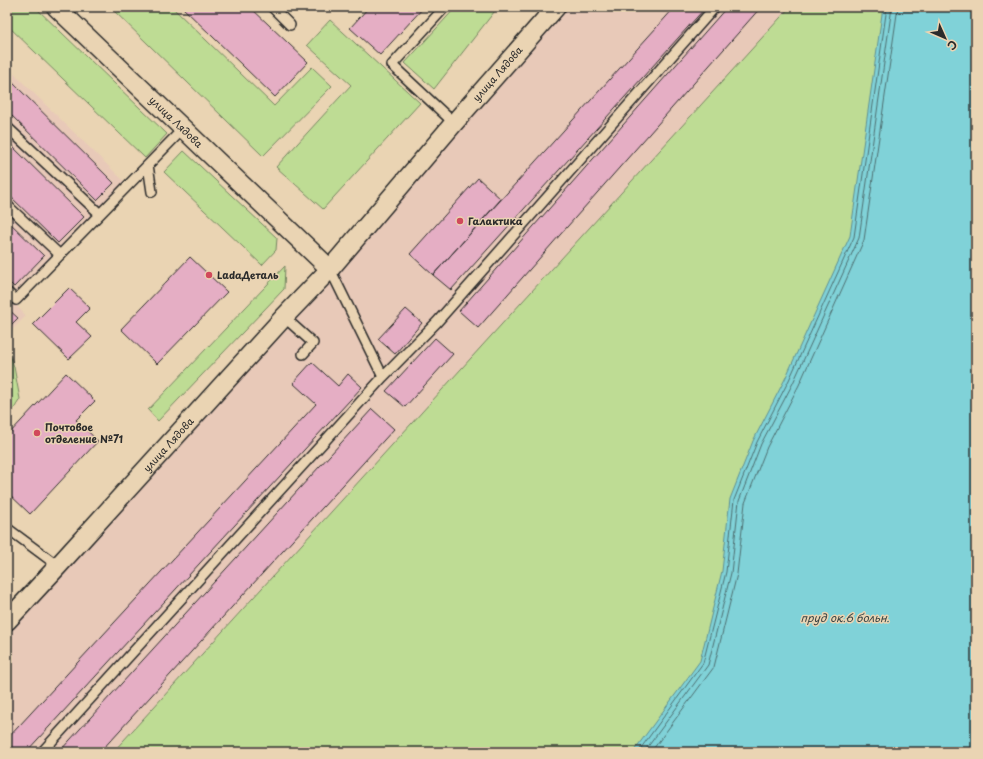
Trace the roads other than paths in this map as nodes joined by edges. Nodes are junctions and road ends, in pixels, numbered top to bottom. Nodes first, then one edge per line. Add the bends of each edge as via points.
1 (56, 7) edge
2 (272, 7) edge
3 (445, 7) edge
4 (556, 7) edge
5 (716, 7) edge
6 (290, 25) dead end
7 (454, 123) junction
8 (7, 127) edge
9 (183, 129) junction
10 (148, 165) junction
11 (152, 192) dead end
12 (7, 205) edge
13 (100, 214) junction
14 (60, 255) junction
15 (330, 269) junction
16 (7, 292) edge
17 (284, 317) junction
18 (303, 354) dead end
19 (383, 377) junction
20 (7, 528) edge
21 (58, 566) junction
22 (7, 621) edge
23 (42, 752) edge

1 - 9 street, улица Лядова
2 - 6 lane
3 - 7 lane via 392,65
4 - 7 street, улица Лядова
5 - 19 lane via 437,322
7 - 15 street, улица Лядова
8 - 13 lane
9 - 10 lane
9 - 15 street, улица Лядова
10 - 11 lane
10 - 13 lane
12 - 14 lane
13 - 14 lane
14 - 16 lane via 16,300
15 - 17 street, улица Лядова
15 - 19 lane
17 - 18 lane via 313,343
17 - 21 street, улица Лядова
19 - 23 lane
20 - 21 lane
21 - 22 street, улица Лядова

